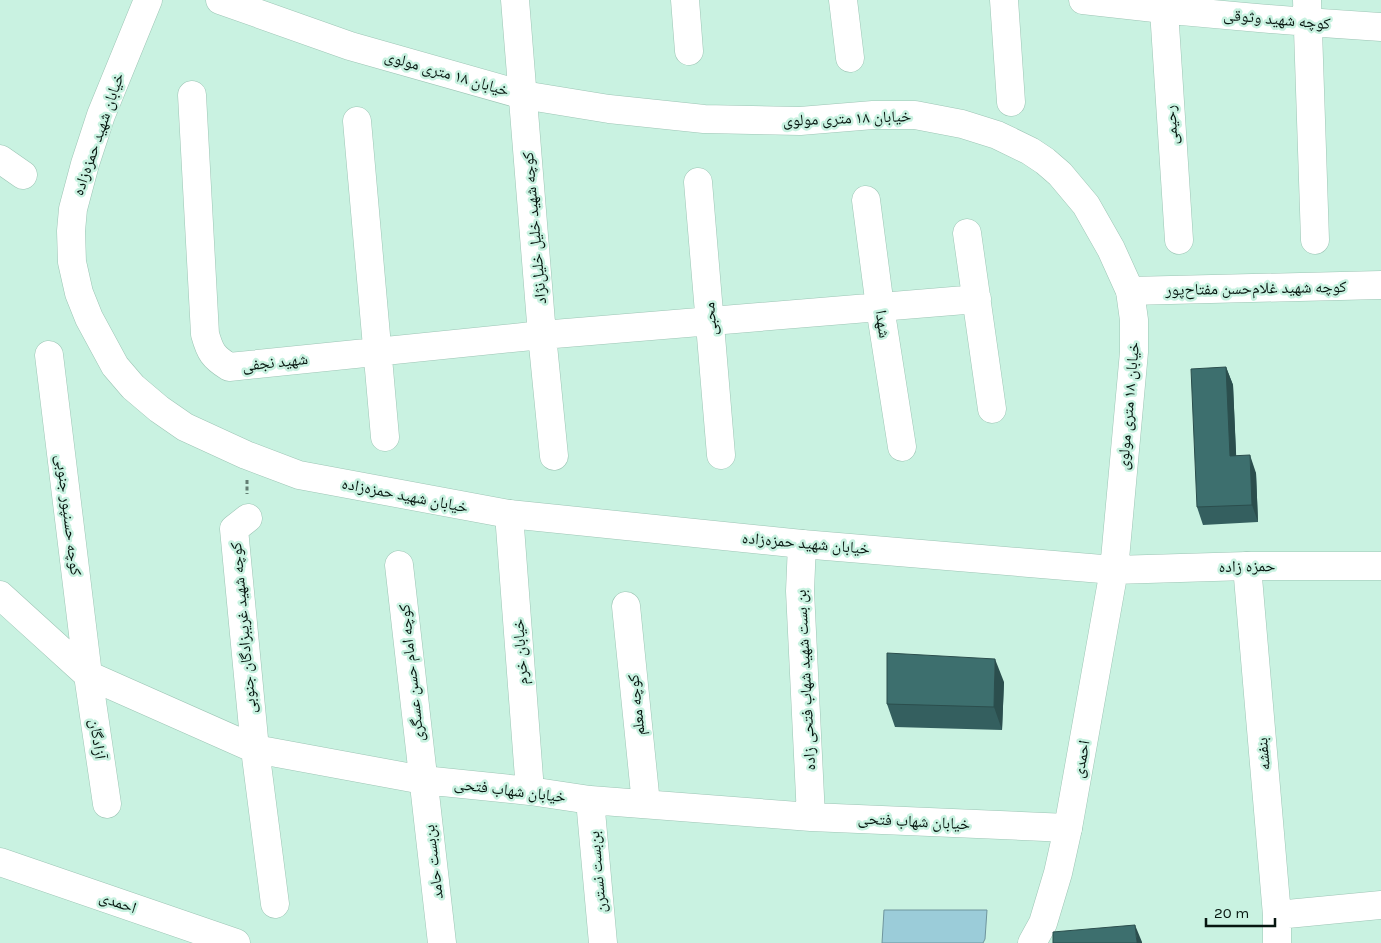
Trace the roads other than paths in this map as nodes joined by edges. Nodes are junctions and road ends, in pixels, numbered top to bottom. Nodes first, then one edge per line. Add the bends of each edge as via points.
1 (148, 0) edge
2 (220, 0) edge
3 (515, 0) edge
4 (685, 0) edge
5 (844, 0) edge
6 (1004, 0) edge
7 (1083, 0) edge
8 (1159, 6) edge
9 (1308, 11) edge
10 (1381, 27) edge
11 (689, 51) dead end
12 (850, 58) dead end
13 (192, 95) dead end
14 (523, 95) junction
15 (1011, 102) dead end
16 (356, 121) dead end
17 (0, 160) edge
18 (23, 175) dead end
19 (698, 182) dead end
20 (866, 200) dead end
21 (967, 233) dead end
22 (1179, 240) dead end
23 (1315, 240) dead end
24 (1381, 285) edge
25 (1130, 291) junction
26 (977, 299) junction
27 (880, 307) junction
28 (711, 321) junction
29 (542, 334) junction
30 (378, 352) junction
31 (49, 355) dead end
32 (992, 409) dead end
33 (385, 437) dead end
34 (902, 447) dead end
35 (721, 455) dead end
36 (554, 456) dead end
37 (509, 514) junction
38 (248, 518) road end
39 (802, 544) junction
40 (399, 565) dead end
41 (1247, 566) junction
42 (1381, 566) edge
43 (1114, 570) junction
44 (0, 595) edge
45 (626, 606) dead end
46 (88, 675) junction
47 (255, 749) junction
48 (423, 780) junction
49 (530, 791) junction
50 (590, 800) junction
51 (107, 804) dead end
52 (646, 804) junction
53 (812, 817) junction
54 (1068, 828) junction
55 (0, 862) edge
56 (275, 904) dead end
57 (1381, 905) edge
58 (1277, 915) junction
59 (236, 943) edge
60 (442, 943) edge
61 (603, 943) edge
62 (1032, 943) edge
63 (1277, 943) edge

1 - 37 street, خیابان شهید حمزه‌زاده via 101,116 85,164 71,231 72,262 79,293 88,318 115,366 133,387 185,427 299,475
2 - 14 street, خیابان ۱۸ متری مولوی via 350,46
3 - 14 street, کوچه شهید خلیل خلیل‌نژاد
4 - 11 street
5 - 12 street
6 - 15 street
7 - 8 street, کوچه شهید وثوقی
8 - 9 street, کوچه شهید وثوقی
8 - 22 street, رحیمی
9 - 10 street, کوچه شهید وثوقی
9 - 23 street
13 - 30 street, شهید نجفی via 205,334 215,358 229,367
14 - 25 street, خیابان ۱۸ متری مولوی via 609,109 704,119 800,121 915,115 997,135 1030,150 1060,174 1086,205
14 - 29 street, کوچه شهید خلیل خلیل‌نژاد
16 - 30 street
17 - 18 street
19 - 28 street, محبی
20 - 27 street, شهدا
21 - 26 street
24 - 25 street, کوچه شهید غلام‌حسن مفتاح‌پور
25 - 43 street, خیابان ۱۸ متری مولوی via 1134,352
26 - 27 street, شهید نجفی
26 - 32 street
27 - 28 street, شهید نجفی
27 - 34 street, شهدا
28 - 29 street, شهید نجفی
28 - 35 street, محبی
29 - 30 street, شهید نجفی
29 - 36 street, کوچه شهید خلیل خلیل‌نژاد
30 - 33 street
31 - 46 street, کوچه حسنپور جنوبی
37 - 39 street, خیابان شهید حمزه‌زاده
37 - 49 street, خیابان خرم
38 - 47 street, کوچه شهید غریبزادگان جنوبی via 234,529
39 - 43 street, خیابان شهید حمزه‌زاده
39 - 53 street, بن بست شهید شهاب فتحی زاده via 800,591
40 - 48 street, کوچه امام حسن عسگری
41 - 42 street, حمزه زاده
41 - 43 street, حمزه زاده
41 - 58 street, بنفشه
43 - 54 street, احمدی
44 - 46 street, خیابان شهاب فتحی
45 - 52 street, کوچه معلم
46 - 47 street, خیابان شهاب فتحی
46 - 51 street, آزادگان
47 - 48 street, خیابان شهاب فتحی
47 - 56 street
48 - 49 street, خیابان شهاب فتحی
48 - 60 street, بن‌بست حامد
49 - 50 street, خیابان شهاب فتحی
50 - 52 street, خیابان شهاب فتحی
50 - 61 street, بن‌بست نسترن
52 - 53 street, خیابان شهاب فتحی
53 - 54 street, خیابان شهاب فتحی
54 - 62 street, احمدی via 1043,923
55 - 59 street, احمدی
57 - 58 street
58 - 63 street, بنفشه

